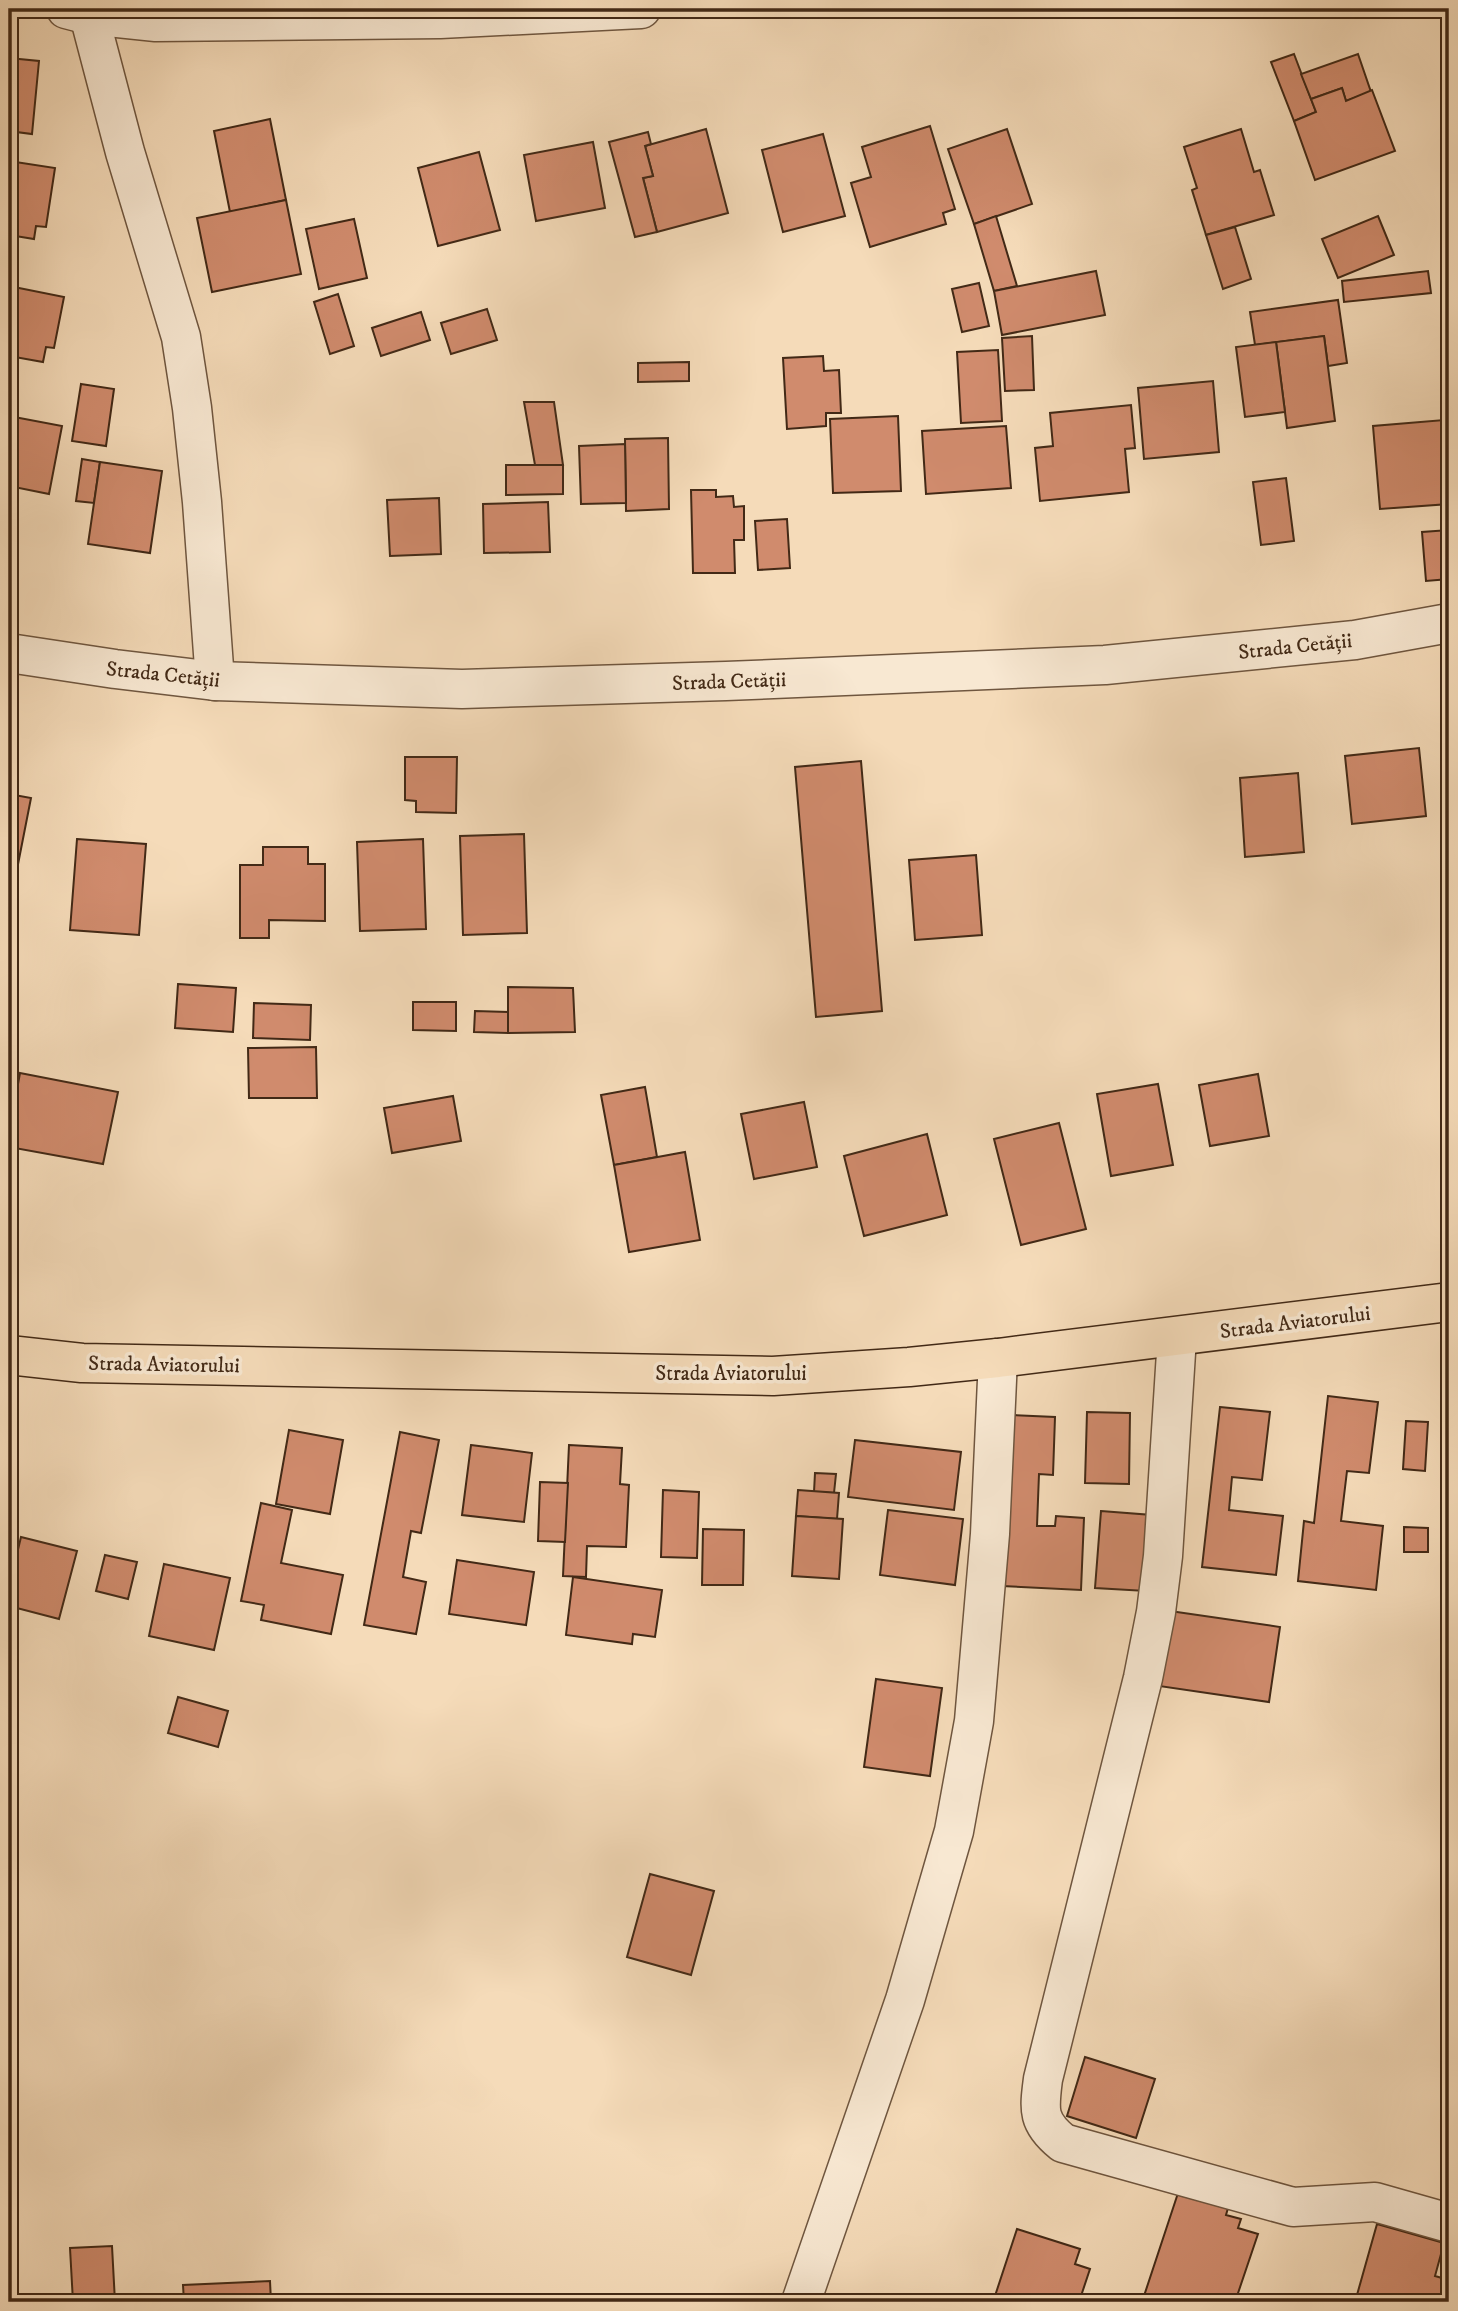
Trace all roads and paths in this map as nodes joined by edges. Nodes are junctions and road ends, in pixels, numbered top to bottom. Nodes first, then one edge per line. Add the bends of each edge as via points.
1 (641, 9) edge
2 (76, 12) edge
3 (1449, 623) edge
4 (9, 653) edge
5 (215, 681) junction
6 (1449, 1303) edge
7 (1177, 1337) junction
8 (9, 1355) edge
9 (998, 1358) junction
10 (1449, 2224) edge
11 (801, 2302) edge

1 - 2 street via 427,19 156,22
2 - 5 street via 125,152 180,337 202,502
3 - 5 street, Strada Cetății via 1355,640 1105,665 463,689
4 - 5 street, Strada Cetății
6 - 7 main road, Strada Aviatorului
7 - 9 main road, Strada Aviatorului
7 - 10 street via 1156,1612 1043,2079 1040,2104 1046,2130 1063,2143 1293,2207 1375,2202
8 - 9 main road, Strada Aviatorului via 82,1363 773,1376
9 - 11 street via 990,1534 974,1721 954,1831 905,2000

